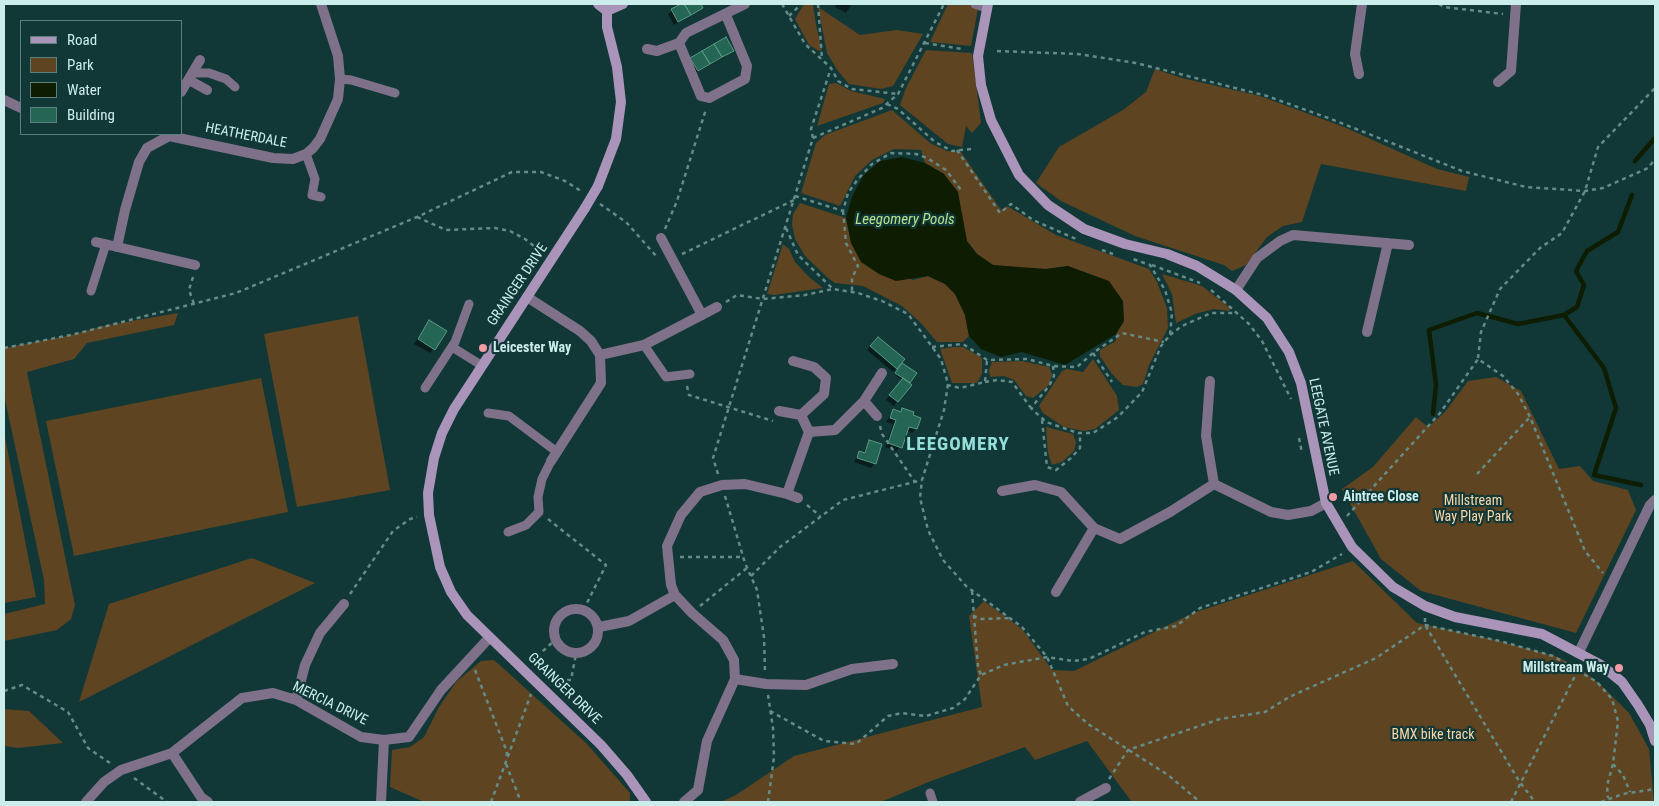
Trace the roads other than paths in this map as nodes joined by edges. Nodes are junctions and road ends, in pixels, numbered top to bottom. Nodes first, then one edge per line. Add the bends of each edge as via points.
1 (322, 4) edge
2 (598, 4) edge
3 (623, 4) edge
4 (744, 4) edge
5 (975, 4) edge
6 (1362, 4) edge
7 (1516, 4) edge
8 (987, 6) edge
9 (607, 11) junction
10 (726, 15) junction
11 (679, 43) junction
12 (648, 49) dead end
13 (200, 60) dead end
14 (1359, 74) dead end
15 (191, 76) junction
16 (340, 80) junction
17 (1498, 82) dead end
18 (236, 86) dead end
19 (182, 90) edge
20 (207, 90) dead end
21 (395, 93) dead end
22 (4, 100) edge
23 (20, 108) edge
24 (169, 135) edge
25 (306, 154) junction
26 (321, 197) dead end
27 (661, 238) road end
28 (101, 243) joint
29 (1388, 243) junction
30 (1409, 245) dead end
31 (117, 247) junction
32 (195, 265) road end
33 (1236, 290) junction
34 (91, 291) dead end
35 (527, 297) junction
36 (469, 304) dead end
37 (717, 307) road end
38 (702, 315) junction
39 (1367, 332) dead end
40 (644, 345) junction
41 (452, 347) junction
42 (600, 355) junction
43 (793, 361) dead end
44 (481, 365) junction
45 (687, 374) road end
46 (882, 374) dead end
47 (1210, 381) dead end
48 (425, 388) dead end
49 (864, 401) junction
50 (779, 411) road end
51 (488, 413) dead end
52 (801, 415) junction
53 (877, 416) road end
54 (809, 432) junction
55 (554, 457) junction
56 (1214, 484) junction
57 (1002, 491) dead end
58 (787, 494) junction
59 (798, 498) road end
60 (1655, 500) edge
61 (1326, 503) junction
62 (1094, 528) junction
63 (508, 532) dead end
64 (1056, 592) dead end
65 (675, 595) junction
66 (344, 604) road end
67 (599, 627) junction
68 (489, 638) junction
69 (1580, 652) junction
70 (893, 664) dead end
71 (735, 679) junction
72 (296, 700) junction
73 (384, 740) junction
74 (1655, 741) edge
75 (172, 753) junction
76 (1106, 788) road end
77 (930, 793) dead end
78 (86, 802) edge
79 (208, 802) edge
80 (382, 802) edge
81 (646, 802) edge
82 (684, 802) edge
83 (934, 802) edge
84 (1080, 802) edge

1 - 16 street via 338,56
2 - 9 street
3 - 9 street
4 - 10 street
5 - 8 lane
6 - 14 street via 1355,54
7 - 17 street via 1511,71
8 - 33 street, LEEGATE AVENUE via 978,56 981,85 991,120 1019,175 1048,205 1084,229 1197,266
9 - 35 street, GRAINGER DRIVE, bridge via 621,102 616,140 598,186
10 - 11 street via 686,33
10 - 11 street via 747,66 745,79 709,98 701,96
11 - 12 street via 657,51
13 - 15 street
15 - 18 lane via 226,78
15 - 19 street
15 - 20 street
16 - 21 lane via 351,80
16 - 25 street via 338,99 327,123 320,138
22 - 23 street
24 - 25 street, HEATHERDALE via 273,158 293,159
24 - 31 street, HEATHERDALE via 147,148 139,162
25 - 26 lane via 315,179 312,195
27 - 38 street
28 - 31 street
28 - 34 lane
29 - 30 street
29 - 33 street via 1293,235 1257,258
29 - 39 street
31 - 32 street
33 - 61 street, LEEGATE AVENUE via 1267,318 1289,352 1301,383
35 - 42 street via 580,331
35 - 44 street, GRAINGER DRIVE
36 - 41 lane
37 - 38 street
38 - 40 street
40 - 42 street
40 - 45 lane via 666,377
41 - 44 lane
41 - 48 lane
42 - 55 street via 601,382
43 - 52 street via 814,367 826,378 824,394
44 - 68 street, GRAINGER DRIVE via 442,433 428,493 429,515 440,567 467,616
46 - 49 street
47 - 56 street via 1206,436
49 - 53 street
49 - 54 street via 835,430
50 - 52 street
51 - 55 lane via 509,416
52 - 54 street
54 - 58 street
55 - 63 lane via 542,479 539,512 526,525
56 - 61 street via 1271,512 1288,516 1311,511
56 - 62 street via 1120,539
57 - 62 street via 1035,485 1061,492
58 - 59 street
58 - 65 street via 745,484 722,485 700,492 681,515 667,546
60 - 69 street
61 - 69 street, LEEGATE AVENUE via 1352,547 1392,587 1425,606 1455,616 1542,634
62 - 64 street
65 - 67 street via 629,621
65 - 71 street via 723,640 734,660
66 - 72 street via 320,633 305,665
67 - 67 street via 593,646 576,654 564,650 554,636 558,617 575,608 588,612
68 - 73 street, MERCIA DRIVE via 441,690 409,737
68 - 81 street, GRAINGER DRIVE via 601,745
69 - 74 street, LEEGATE AVENUE via 1622,682 1646,719
70 - 71 street via 852,669 806,686
71 - 82 street via 707,741 698,790
72 - 73 street, MERCIA DRIVE via 361,737
72 - 75 street, MERCIA DRIVE via 273,693 242,698
73 - 80 street
75 - 78 street, MERCIA DRIVE via 121,770 104,782
75 - 79 street via 201,797
76 - 84 street
77 - 83 lane

